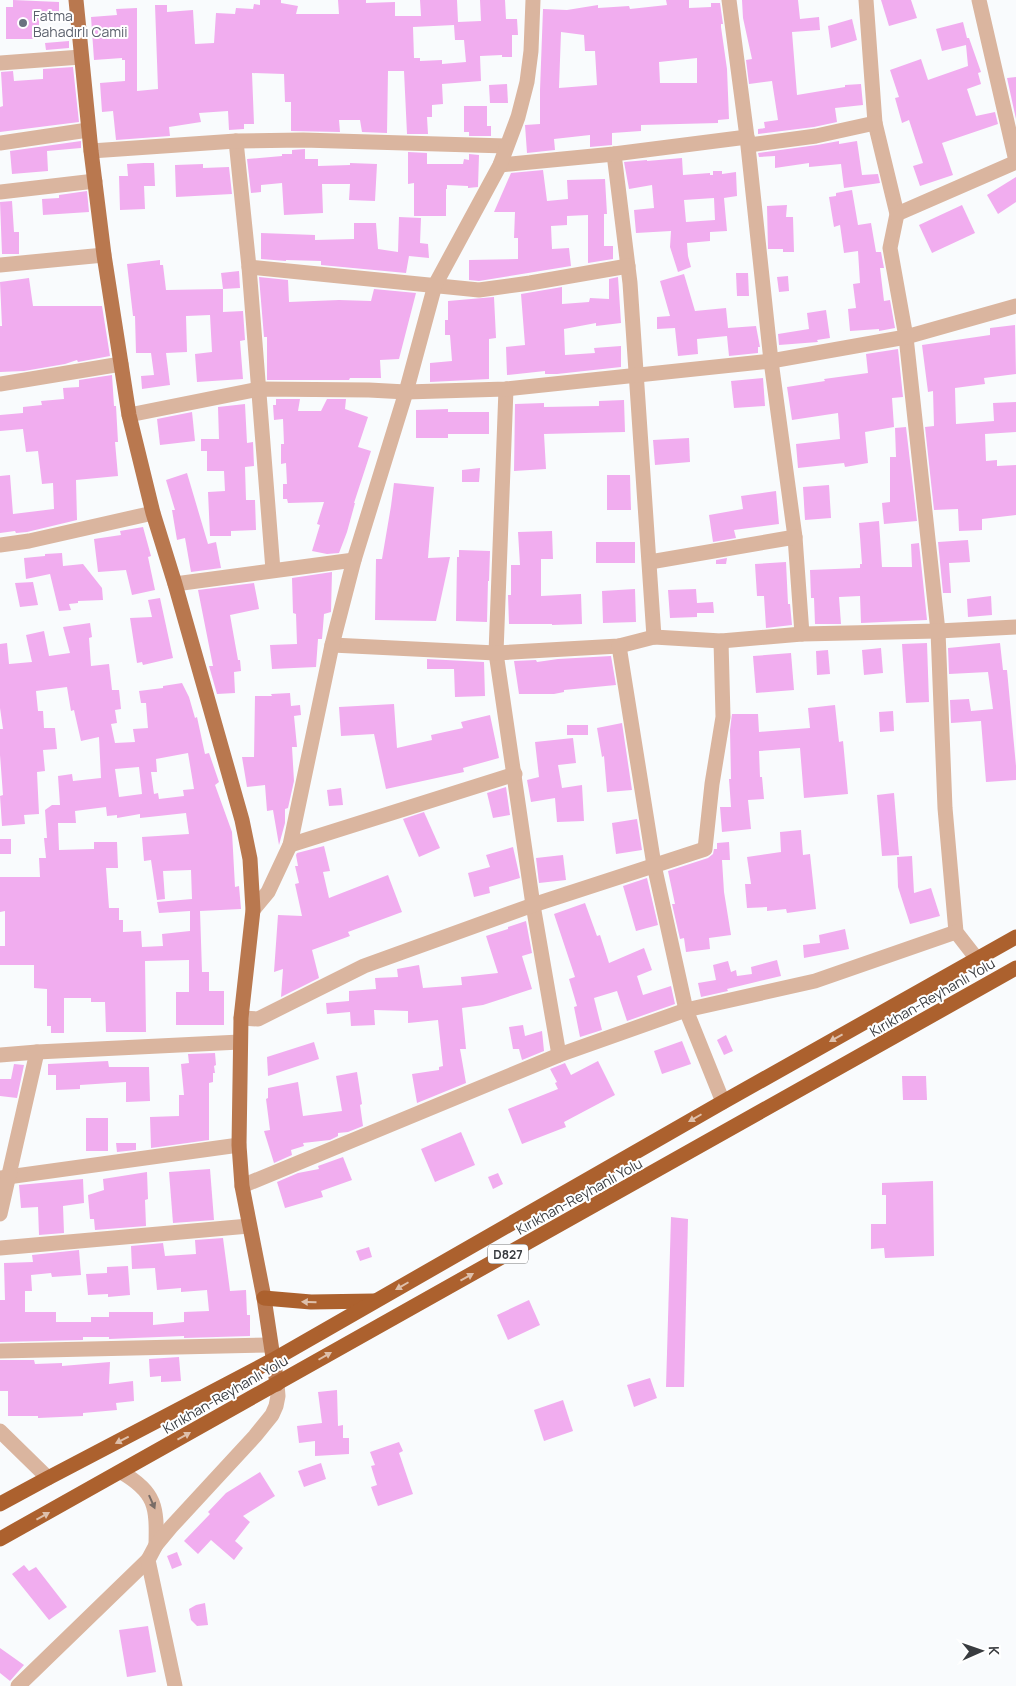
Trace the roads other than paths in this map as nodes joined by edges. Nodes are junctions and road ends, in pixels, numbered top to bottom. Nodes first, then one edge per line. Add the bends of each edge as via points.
1 (76, 0) edge
2 (533, 0) edge
3 (729, 0) edge
4 (866, 0) edge
5 (979, 0) edge
6 (81, 57) junction
7 (0, 63) edge
8 (875, 123) junction
9 (88, 130) junction
10 (747, 137) junction
11 (236, 141) junction
12 (0, 143) edge
13 (506, 146) junction
14 (91, 151) junction
15 (614, 154) junction
16 (1016, 162) edge
17 (500, 165) junction
18 (95, 181) junction
19 (0, 192) edge
20 (897, 214) junction
21 (104, 255) junction
22 (0, 265) edge
23 (628, 266) junction
24 (249, 267) junction
25 (435, 285) junction
26 (1016, 306) edge
27 (906, 337) junction
28 (771, 361) junction
29 (121, 364) junction
30 (637, 376) junction
31 (0, 384) edge
32 (259, 388) junction
33 (506, 389) junction
34 (406, 392) junction
35 (129, 415) junction
36 (152, 513) junction
37 (795, 537) junction
38 (0, 545) edge
39 (354, 560) junction
40 (650, 562) junction
41 (273, 570) junction
42 (175, 584) junction
43 (1016, 627) edge
44 (938, 631) junction
45 (802, 634) junction
46 (654, 638) junction
47 (721, 641) junction
48 (332, 645) junction
49 (619, 646) junction
50 (496, 653) junction
51 (515, 774) junction
52 (290, 845) junction
53 (654, 866) junction
54 (533, 906) junction
55 (253, 910) junction
56 (956, 932) junction
57 (1016, 937) edge
58 (977, 959) junction
59 (1016, 969) edge
60 (686, 1010) junction
61 (241, 1018) junction
62 (240, 1042) junction
63 (38, 1052) junction
64 (0, 1055) edge
65 (559, 1055) junction
66 (723, 1102) junction
67 (239, 1145) junction
68 (4, 1178) edge
69 (242, 1186) junction
70 (0, 1214) edge
71 (249, 1226) junction
72 (0, 1248) edge
73 (264, 1298) junction
74 (375, 1301) junction
75 (0, 1351) edge
76 (272, 1352) junction
77 (277, 1384) junction
78 (0, 1431) edge
79 (121, 1472) junction
80 (48, 1478) junction
81 (0, 1504) edge
82 (0, 1540) edge
83 (156, 1545) junction
84 (148, 1560) junction
85 (18, 1686) edge
86 (175, 1686) edge

1 - 6 main road
2 - 13 street via 527,82
3 - 10 street
4 - 8 street
5 - 16 street
6 - 7 street
6 - 9 main road
8 - 10 street via 816,136 749,145
8 - 20 street
9 - 12 street
9 - 14 main road
10 - 15 street
10 - 28 street
11 - 13 street
11 - 14 street
11 - 24 street
13 - 17 street
14 - 18 main road
15 - 17 street
15 - 23 street
16 - 20 street
17 - 25 street
18 - 19 street
18 - 21 main road
20 - 27 street via 890,248
21 - 22 street
21 - 29 main road
23 - 25 street via 479,290
23 - 30 street
24 - 25 street
24 - 32 street
25 - 34 street
26 - 27 street
27 - 28 street
27 - 44 street
28 - 30 street
28 - 37 street
29 - 31 street
29 - 35 main road
30 - 33 street
30 - 40 street
32 - 34 street
32 - 35 street
32 - 41 street
33 - 34 street
33 - 50 street
34 - 39 street
35 - 36 main road
36 - 38 street
36 - 42 main road
37 - 40 street
37 - 45 street
39 - 41 street
39 - 48 street
40 - 46 street
41 - 42 street
42 - 55 main road via 242,820 250,859
43 - 44 street
44 - 45 street
44 - 56 street via 945,808
45 - 47 street
46 - 47 street
46 - 49 street
47 - 53 street via 723,717 704,849
48 - 50 street
48 - 52 street
49 - 50 street
49 - 53 street
50 - 51 street
51 - 52 street
51 - 54 street
52 - 55 street via 268,892
53 - 54 street
53 - 60 street
54 - 61 street via 364,966 258,1019
54 - 65 street
55 - 61 main road
56 - 58 street
56 - 60 street via 815,981
57 - 58 highway, Kırıkhan-Reyhanlı Yolu / D827
58 -> 66 highway, Kırıkhan-Reyhanlı Yolu / D827
77 -> 59 highway, Kırıkhan-Reyhanlı Yolu / D827
60 - 65 street
60 - 66 street
61 - 62 main road
62 - 63 street
62 - 67 main road
63 - 64 street
63 - 68 street
65 - 69 street
66 -> 74 highway, Kırıkhan-Reyhanlı Yolu / D827
67 - 68 street
67 - 69 main road
68 - 70 street
69 - 71 main road
71 - 72 street
71 - 73 main road
74 -> 73 highway via 310,1302
73 - 76 main road
74 - 76 highway, Kırıkhan-Reyhanlı Yolu / D827
75 - 76 street
76 - 77 main road
76 -> 80 highway, Kırıkhan-Reyhanlı Yolu / D827
79 -> 77 highway, Kırıkhan-Reyhanlı Yolu / D827
77 - 83 street via 278,1396 272,1415
78 - 80 street
82 -> 79 highway, Kırıkhan-Reyhanlı Yolu / D827
79 -> 83 street via 141,1484 150,1497 156,1514
80 - 81 highway, Kırıkhan-Reyhanlı Yolu / D827
83 - 84 street
84 - 85 street
84 - 86 street

